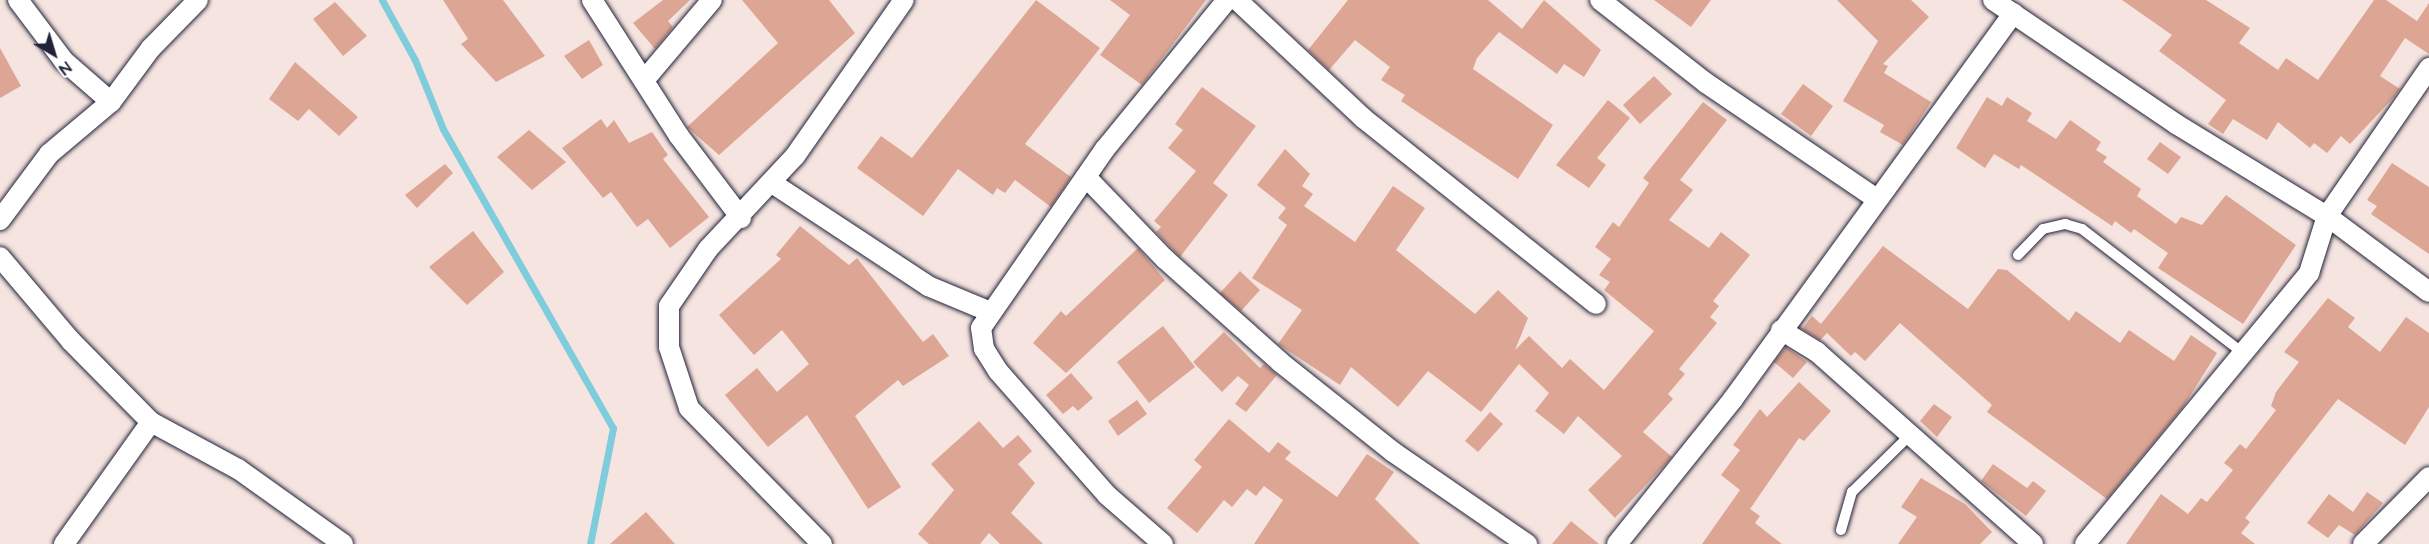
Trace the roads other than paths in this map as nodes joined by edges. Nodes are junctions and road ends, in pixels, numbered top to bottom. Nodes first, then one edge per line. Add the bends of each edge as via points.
1 (18, 0) edge
2 (198, 0) edge
3 (592, 0) edge
4 (712, 0) edge
5 (904, 0) edge
6 (1227, 0) edge
7 (1237, 0) edge
8 (1600, 0) edge
9 (1993, 0) edge
10 (2013, 13) junction
11 (2429, 68) edge
12 (646, 78) junction
13 (111, 102) junction
14 (1086, 177) junction
15 (772, 183) junction
16 (1875, 198) junction
17 (2328, 216) junction
18 (741, 218) junction
19 (0, 220) edge
20 (2018, 255) dead end
21 (0, 257) edge
22 (2429, 292) edge
23 (1596, 304) dead end
24 (988, 311) junction
25 (1781, 330) junction
26 (2243, 352) junction
27 (151, 422) junction
28 (1910, 435) junction
29 (2429, 477) edge
30 (1840, 530) dead end
31 (64, 544) edge
32 (343, 544) edge
33 (822, 544) edge
34 (1163, 544) edge
35 (1527, 544) edge
36 (1617, 544) edge
37 (2033, 544) edge
38 (2085, 544) edge
39 (2363, 544) edge

1 - 13 street via 64,62
2 - 13 street via 151,48
3 - 12 street
4 - 12 street
5 - 15 street
6 - 14 street
7 - 23 street via 1363,118
8 - 16 street via 1706,83
9 - 10 street
10 - 16 street
10 - 17 street via 2176,124
11 - 17 street
12 - 18 street via 679,136
13 - 19 street via 49,154
14 - 24 street
14 - 35 street via 1165,259 1280,362 1393,452
15 - 18 street
15 - 24 street via 928,286
16 - 25 street
17 - 22 street
17 - 26 street via 2309,273
18 - 33 street via 708,249 669,306 675,378 689,408 720,444
20 - 26 lane via 2043,229 2065,224 2082,229
21 - 27 street via 71,341
24 - 34 street via 981,328 984,349 998,372 1107,495
25 - 28 street via 1817,352
25 - 36 street
26 - 38 street
27 - 31 street
27 - 32 street via 238,469
28 - 30 lane via 1852,492
28 - 37 street
29 - 39 street

